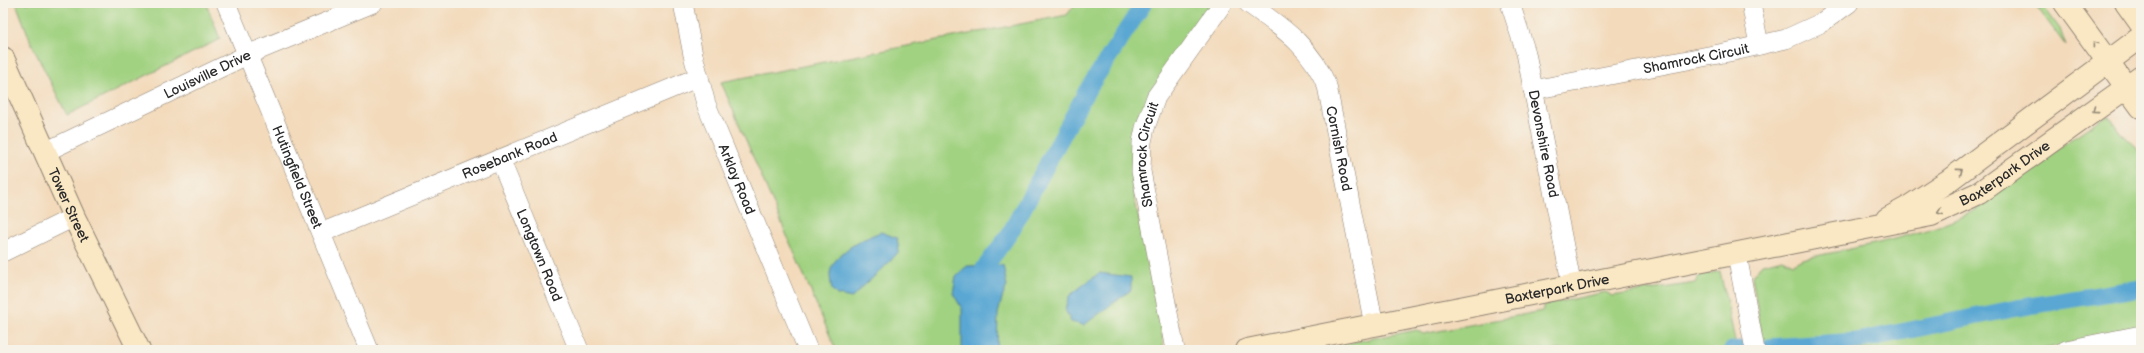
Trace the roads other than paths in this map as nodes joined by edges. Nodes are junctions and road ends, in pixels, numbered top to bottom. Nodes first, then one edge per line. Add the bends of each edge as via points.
1 (226, 3) edge
2 (373, 3) edge
3 (683, 3) edge
4 (1223, 3) edge
5 (1248, 3) edge
6 (1510, 3) edge
7 (1751, 3) edge
8 (1848, 3) edge
9 (2065, 3) edge
10 (2126, 3) edge
11 (2141, 24) edge
12 (2141, 37) edge
13 (1759, 45) junction
14 (247, 56) junction
15 (2108, 62) junction
16 (4, 65) edge
17 (699, 78) junction
18 (2134, 82) edge
19 (1534, 90) junction
20 (2141, 107) edge
21 (45, 152) junction
22 (500, 160) junction
23 (74, 217) junction
24 (1868, 229) junction
25 (321, 233) junction
26 (3, 252) edge
27 (1737, 254) junction
28 (1572, 287) junction
29 (1374, 325) junction
30 (2141, 335) edge
31 (139, 350) edge
32 (369, 350) edge
33 (579, 350) edge
34 (808, 350) edge
35 (1174, 350) edge
36 (1247, 350) edge
37 (1755, 350) edge
38 (2066, 350) edge

1 - 14 street, Hutingfield Street
2 - 14 street, Louisville Drive
3 - 17 street, Arklay Road
4 - 35 street, Shamrock Circuit via 1156,97 1149,112 1142,142 1142,185
5 - 29 street, Cornish Road via 1304,47 1327,86
6 - 19 street, Devonshire Road via 1526,53
7 - 13 street
8 - 13 street, Shamrock Circuit via 1821,23 1802,33
15 -> 9 street
10 - 11 street
12 - 15 street, Baxterpark Drive
13 - 19 street, Shamrock Circuit
14 - 21 street, Louisville Drive
14 - 25 street, Hutingfield Street
15 - 18 street
24 -> 15 street, Baxterpark Drive via 1907,208 1948,181
16 - 21 street, Tower Street
17 - 22 street, Rosebank Road
17 - 34 street, Arklay Road via 706,104
18 - 20 street
18 -> 24 street, Baxterpark Drive via 1979,194 1932,215
19 - 28 street, Devonshire Road
21 - 23 street, Tower Street
22 - 25 street, Rosebank Road
22 - 33 street, Longtown Road
23 - 26 street
23 - 31 street, Tower Street
24 - 27 street, Baxterpark Drive
25 - 32 street, Hutingfield Street
27 - 28 street, Baxterpark Drive
27 - 37 street
28 - 29 street, Baxterpark Drive
29 - 36 street, Baxterpark Drive
30 - 38 street

